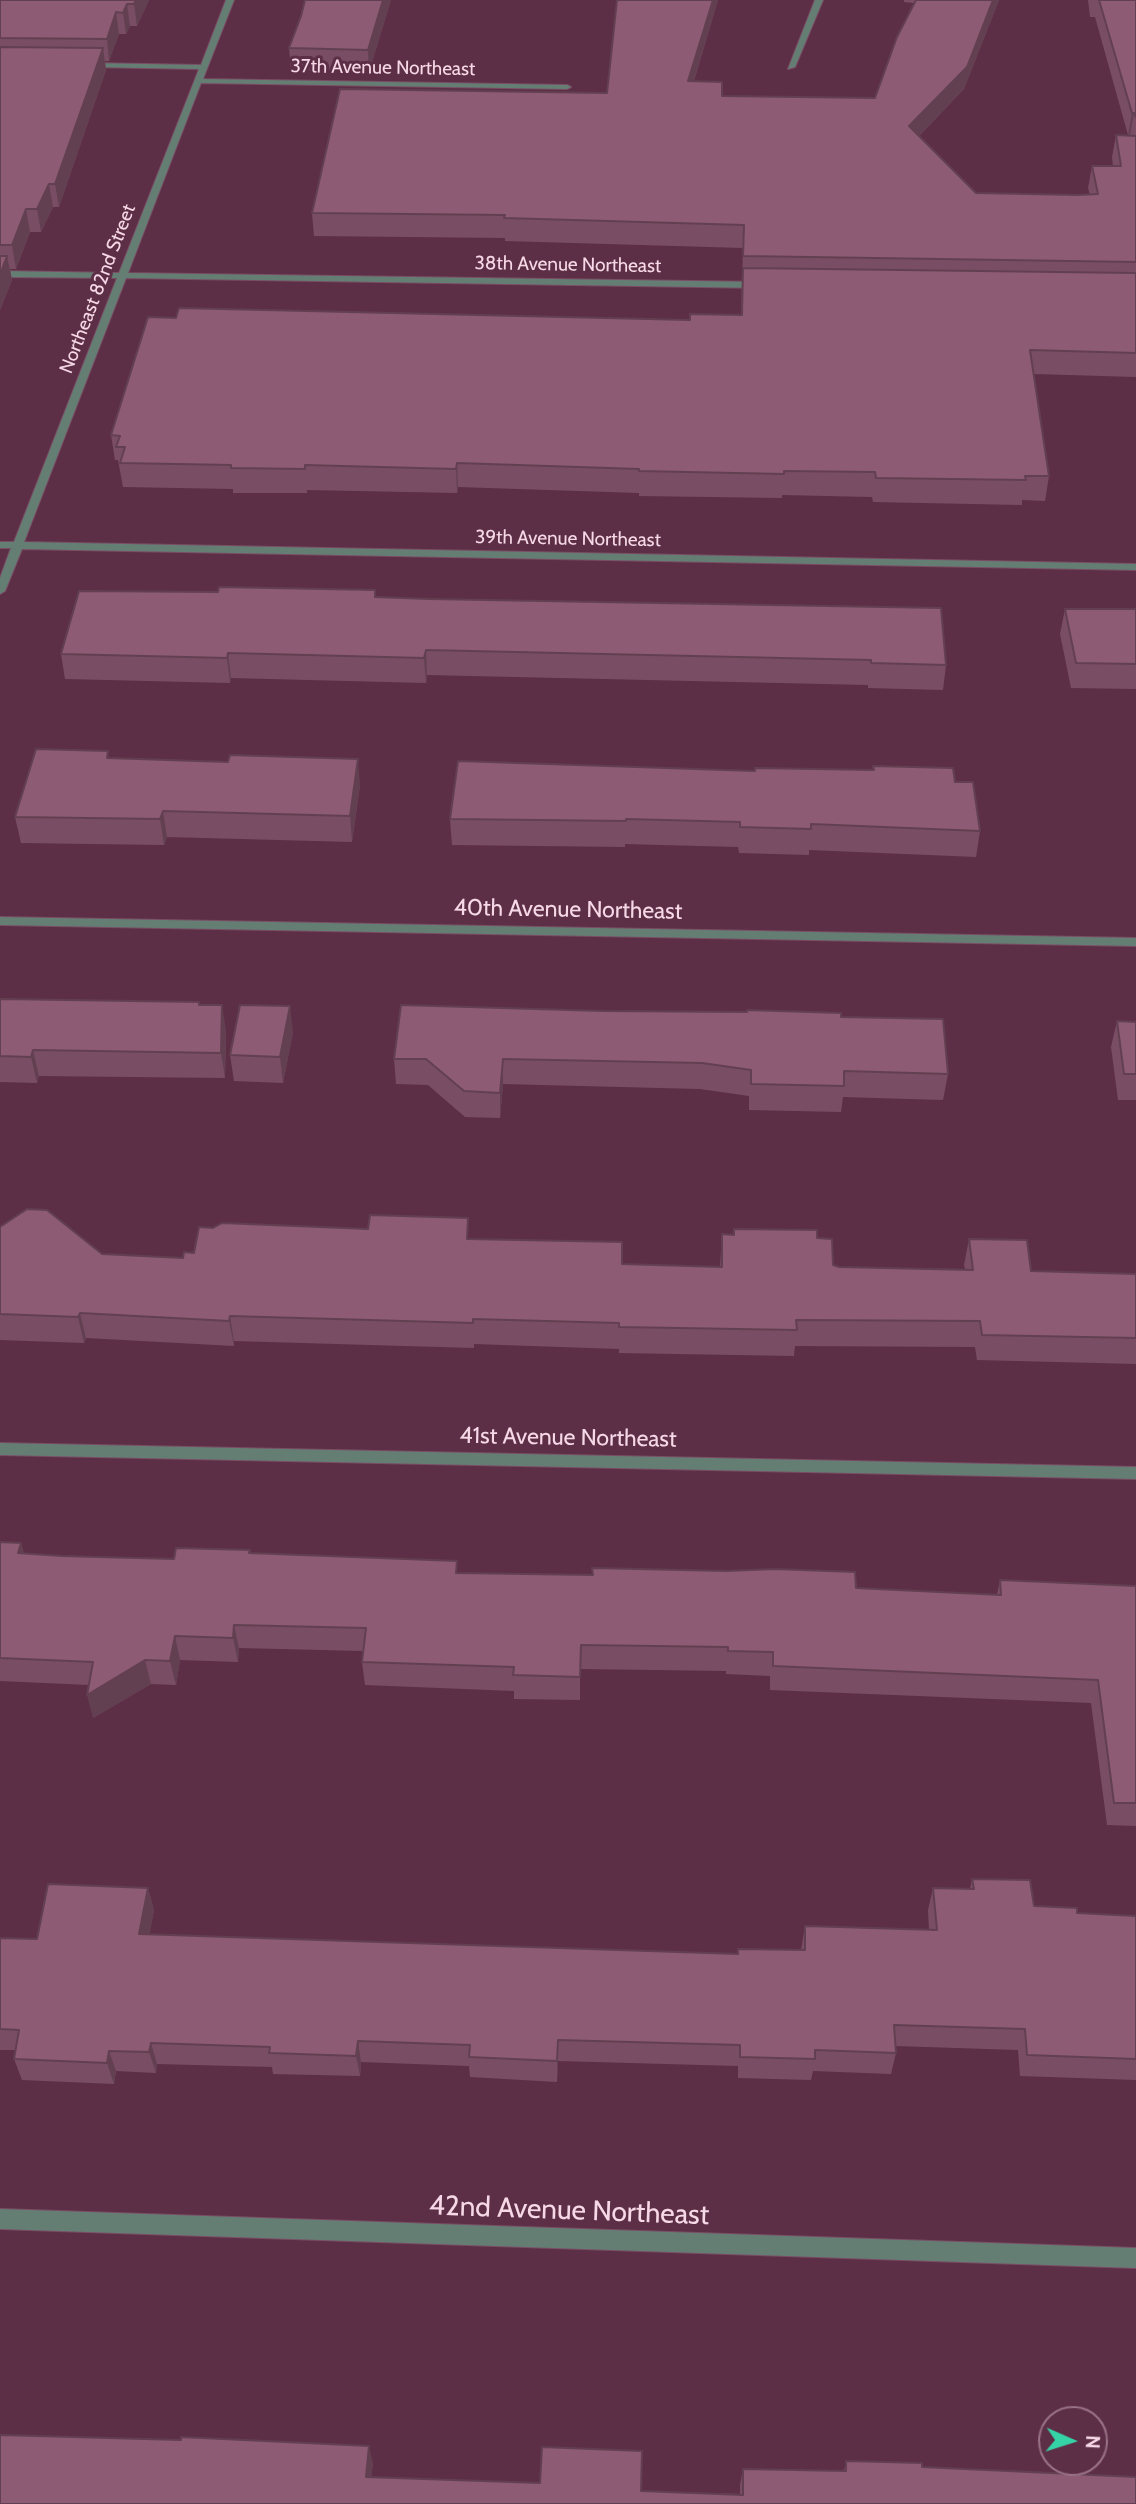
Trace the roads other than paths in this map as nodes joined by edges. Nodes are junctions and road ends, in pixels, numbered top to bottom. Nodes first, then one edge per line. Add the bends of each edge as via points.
1 (230, 0) edge
2 (819, 0) edge
3 (78, 65) edge
4 (204, 67) junction
5 (791, 67) dead end
6 (199, 81) junction
7 (567, 87) dead end
8 (0, 274) edge
9 (122, 276) junction
10 (777, 286) edge
11 (0, 545) edge
12 (16, 545) junction
13 (1136, 567) edge
14 (0, 591) edge
15 (0, 920) edge
16 (1136, 942) edge
17 (0, 1449) edge
18 (1136, 1474) edge
19 (0, 2219) edge
20 (1136, 2258) edge

1 - 4 street, Northeast 82nd Street
2 - 5 street
3 - 4 street
4 - 6 street, Northeast 82nd Street
6 - 7 street, 37th Avenue Northeast
6 - 9 street, Northeast 82nd Street
8 - 9 street, 38th Avenue Northeast
9 - 10 street, 38th Avenue Northeast
9 - 12 street, Northeast 82nd Street
11 - 12 street, 39th Avenue Northeast
12 - 13 street, 39th Avenue Northeast
12 - 14 street, Northeast 82nd Street
15 - 16 street, 40th Avenue Northeast
17 - 18 street, 41st Avenue Northeast
19 - 20 street, 42nd Avenue Northeast

